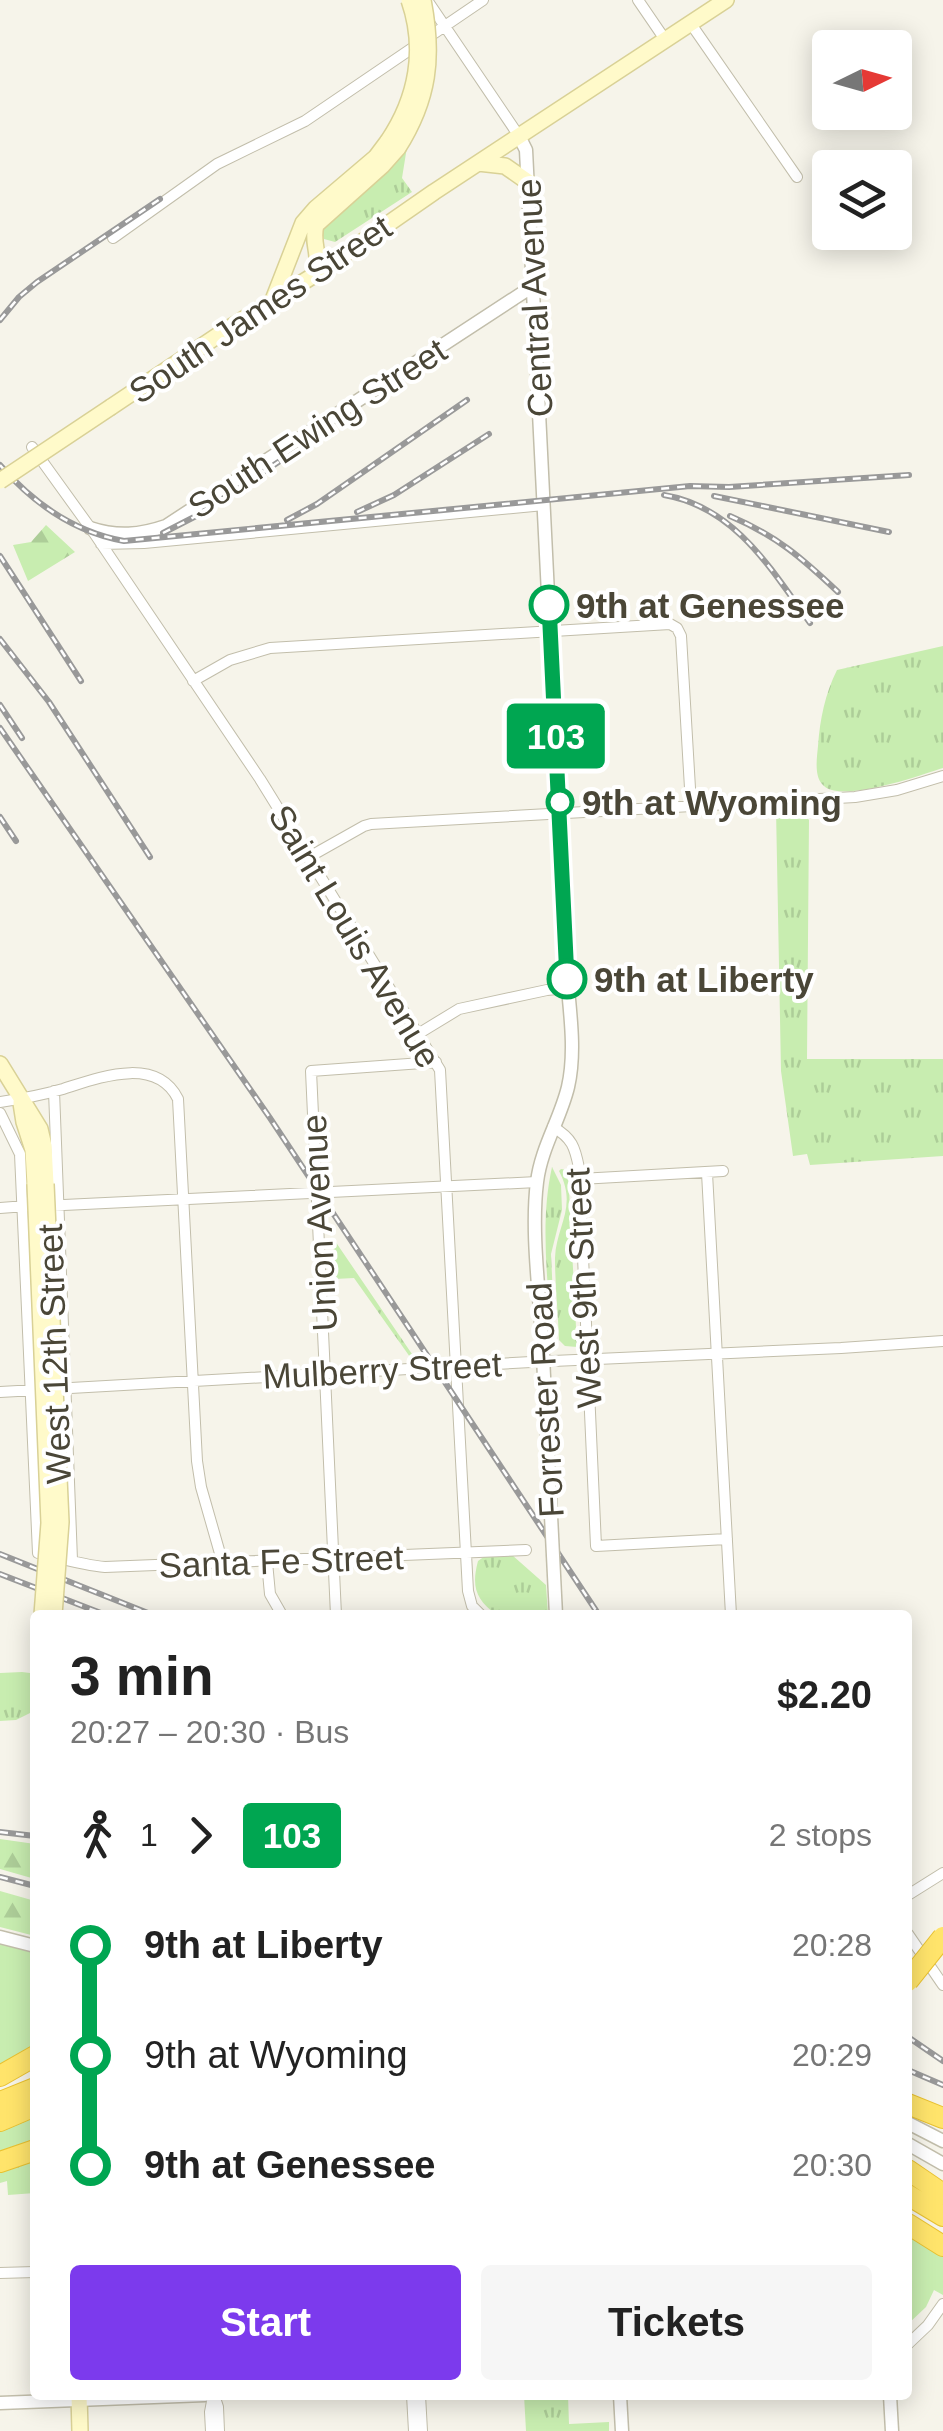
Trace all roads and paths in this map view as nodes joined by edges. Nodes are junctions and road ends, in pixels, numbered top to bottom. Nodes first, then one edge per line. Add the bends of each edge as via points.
1 (409, 0) edge
2 (425, 0) edge
3 (483, 0) edge
4 (638, 0) edge
5 (726, 0) edge
6 (692, 24) junction
7 (446, 26) junction
8 (666, 41) junction
9 (518, 136) junction
10 (393, 144) junction
11 (478, 163) junction
12 (797, 177) dead end
13 (528, 182) junction
14 (113, 238) dead end
15 (296, 239) junction
16 (316, 274) junction
17 (533, 286) junction
18 (273, 301) junction
19 (32, 447) dead end
20 (0, 480) edge
21 (544, 505) junction
22 (90, 528) junction
23 (101, 544) junction
24 (551, 631) junction
25 (193, 681) junction
26 (943, 776) edge
27 (692, 806) junction
28 (560, 813) junction
29 (310, 857) junction
30 (568, 988) junction
31 (418, 1034) junction
32 (436, 1062) junction
33 (0, 1064) edge
34 (54, 1091) junction
35 (20, 1099) junction
36 (0, 1102) edge
37 (0, 1112) edge
38 (553, 1127) junction
39 (723, 1171) dead end
40 (707, 1173) junction
41 (580, 1178) junction
42 (537, 1182) junction
43 (41, 1184) junction
44 (448, 1186) junction
45 (318, 1192) junction
46 (184, 1198) junction
47 (22, 1206) junction
48 (41, 1206) junction
49 (60, 1206) junction
50 (0, 1208) edge
51 (943, 1341) edge
52 (716, 1354) junction
53 (588, 1360) junction
54 (458, 1367) junction
55 (325, 1375) junction
56 (48, 1377) dead end
57 (192, 1380) junction
58 (65, 1388) junction
59 (30, 1390) junction
60 (0, 1392) edge
61 (727, 1539) junction
62 (526, 1550) dead end
63 (38, 1553) joint
64 (466, 1553) junction
65 (334, 1559) junction
66 (72, 1560) junction
67 (267, 1562) junction
68 (222, 1564) junction
69 (42, 1610) edge
70 (54, 1610) edge
71 (279, 1610) edge
72 (336, 1610) edge
73 (476, 1610) edge
74 (556, 1610) edge
75 (731, 1610) edge
76 (943, 1874) edge
77 (912, 1893) edge
78 (0, 1937) edge
79 (943, 1937) edge
80 (912, 1940) edge
81 (30, 1945) edge
82 (943, 1959) edge
83 (912, 1977) edge
84 (943, 1985) edge
85 (912, 1994) edge
86 (30, 2059) edge
87 (0, 2076) edge
88 (30, 2090) edge
89 (0, 2102) edge
90 (912, 2106) edge
91 (30, 2108) edge
92 (943, 2118) edge
93 (0, 2121) edge
94 (912, 2124) edge
95 (943, 2140) edge
96 (912, 2146) edge
97 (30, 2152) edge
98 (0, 2162) edge
99 (943, 2164) edge
100 (912, 2173) edge
101 (943, 2194) edge
102 (912, 2197) edge
103 (943, 2216) edge
104 (912, 2227) edge
105 (943, 2246) edge
106 (30, 2272) edge
107 (0, 2274) edge
108 (943, 2304) edge
109 (912, 2340) edge
110 (45, 2400) edge
111 (79, 2400) edge
112 (213, 2400) edge
113 (216, 2400) edge
114 (412, 2400) edge
115 (420, 2400) edge
116 (620, 2400) edge
117 (890, 2400) edge
118 (0, 2404) edge
119 (80, 2431) edge
120 (211, 2431) edge
121 (219, 2431) edge
122 (414, 2431) edge
123 (422, 2431) edge
124 (622, 2431) edge
125 (892, 2431) edge

1 - 10 main road, bridge via 417,70
2 - 7 street, Central Avenue
2 - 10 main road, bridge via 428,69 417,114
3 - 7 street
4 - 8 street
5 - 6 main road, South James Street
6 - 8 main road, South James Street
6 - 12 street
7 - 9 street, Central Avenue
7 - 14 street via 304,121 217,164
8 - 9 main road, South James Street
9 - 11 main road, South James Street
9 - 13 street, Central Avenue
10 - 15 main road via 316,208
10 - 16 main road via 382,166 316,225
11 - 13 main road via 505,166
11 - 16 main road, South James Street
13 - 17 street, Central Avenue
15 - 16 main road via 299,262
15 - 18 main road
16 - 18 main road, South James Street
17 - 21 street, Central Avenue
17 - 22 street, South Ewing Street via 166,526 133,534
18 - 20 main road, South James Street, bridge
19 - 22 street, Saint Louis Avenue
21 - 23 street
21 - 24 street, West 9th Street
22 - 23 street, Saint Louis Avenue
23 - 25 street, Saint Louis Avenue
24 - 25 street via 270,648
24 - 27 street via 675,627 681,636
24 - 28 street, West 9th Street
25 - 29 street, Saint Louis Avenue
26 - 27 street via 873,796
27 - 28 street
28 - 29 street via 371,824
28 - 30 street, West 9th Street
29 - 31 street, Saint Louis Avenue
30 - 31 street via 459,1009
30 - 38 street, West 9th Street via 571,1073
31 - 32 street, Saint Louis Avenue
32 - 44 street, Saint Louis Avenue
32 - 45 street, Union Avenue via 311,1072
33 - 35 main road, West 12th Street
34 - 35 street
34 - 46 street via 109,1074 141,1074 172,1087
34 - 49 street, West 12th Street
35 - 36 street
35 - 43 main road, West 12th Street
37 - 47 street, West 12th Street via 20,1154
38 - 41 street, West 9th Street via 567,1135
38 - 42 street, Forrester Road
39 - 40 street
40 - 41 street
40 - 52 street
41 - 53 street, West 9th Street
42 - 44 street
42 - 74 street, Forrester Road, bridge
43 - 69 main road, West 12th Street, bridge via 49,1523
43 - 70 main road, West 12th Street, bridge via 61,1522
44 - 45 street
44 - 54 street, Saint Louis Avenue
45 - 46 street
45 - 55 street, Union Avenue
46 - 49 street
46 - 57 street
47 - 48 street
47 - 50 street
47 - 59 street, West 12th Street
48 - 49 street
48 - 56 street
49 - 58 street, West 12th Street
51 - 52 street, Mulberry Street
52 - 53 street, Mulberry Street
52 - 61 street
53 - 54 street, Mulberry Street
53 - 61 street, West 9th Street via 596,1546
54 - 55 street, Mulberry Street
54 - 64 street, Saint Louis Avenue
55 - 57 street, Mulberry Street
55 - 65 street, Union Avenue
57 - 58 street, Mulberry Street
57 - 68 street via 201,1487
58 - 59 street, Mulberry Street
58 - 66 street, West 12th Street
59 - 60 street, Mulberry Street
59 - 63 street, West 12th Street
61 - 75 street
62 - 64 street, Santa Fe Street
63 - 66 street, Santa Fe Street
64 - 65 street, Santa Fe Street
64 - 73 street, Saint Louis Avenue
65 - 67 street, Santa Fe Street
65 - 72 street, Union Avenue
66 - 68 street, Santa Fe Street via 105,1567
67 - 68 street, Santa Fe Street
67 - 71 street
76 - 77 street
78 - 81 street
79 - 83 highway, bridge
80 - 84 street
82 - 85 highway
86 - 87 highway
88 - 89 highway
90 - 92 highway
91 - 93 highway
94 - 95 street
96 - 99 street
97 - 98 highway
100 - 101 highway
102 - 103 highway
104 - 105 highway
106 - 107 street
108 - 109 street
110 - 118 street
111 - 119 main road
112 - 120 street
113 - 121 street
114 - 122 street
115 - 123 street
116 - 124 street
117 - 125 street

